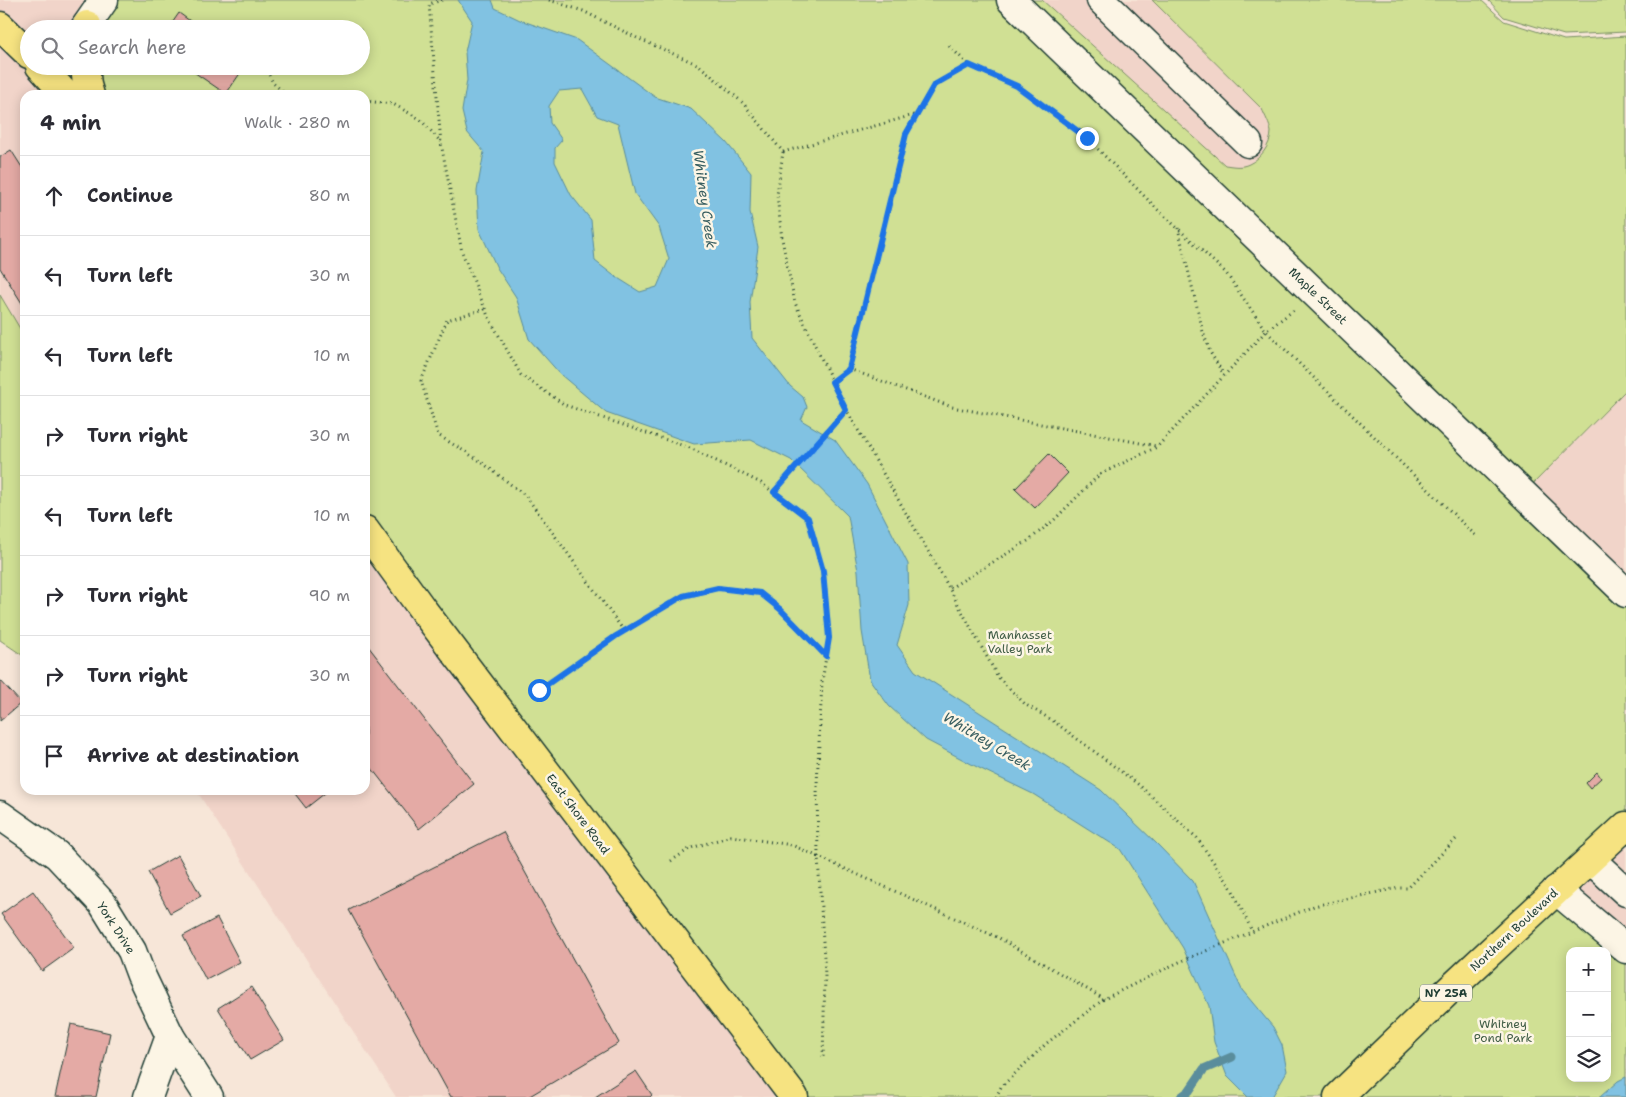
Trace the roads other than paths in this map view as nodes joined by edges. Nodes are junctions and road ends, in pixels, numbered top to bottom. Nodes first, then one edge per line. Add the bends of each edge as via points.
1 (104, 0) edge
2 (1011, 0) edge
3 (1101, 0) edge
4 (91, 20) edge
5 (0, 26) edge
6 (20, 44) edge
7 (86, 75) edge
8 (88, 90) edge
9 (1248, 143) dead end
10 (370, 537) edge
11 (1626, 593) edge
12 (0, 815) edge
13 (1626, 826) edge
14 (1590, 860) junction
15 (1556, 890) junction
16 (1626, 892) edge
17 (1626, 949) edge
18 (170, 1036) junction
19 (148, 1097) edge
20 (209, 1097) edge
21 (794, 1097) edge
22 (1338, 1097) edge

1 - 4 street
2 - 11 street, Maple Street
3 - 9 street
5 - 6 main road
7 - 8 main road
10 - 21 main road, East Shore Road
12 - 18 street, York Drive via 57,855 102,904 132,951
13 - 14 main road, Northern Boulevard / NY 25A
14 - 15 main road, Northern Boulevard / NY 25A
14 - 16 street
15 - 17 street
15 - 22 main road, Northern Boulevard / NY 25A
18 - 19 street
18 - 20 street, York Drive

